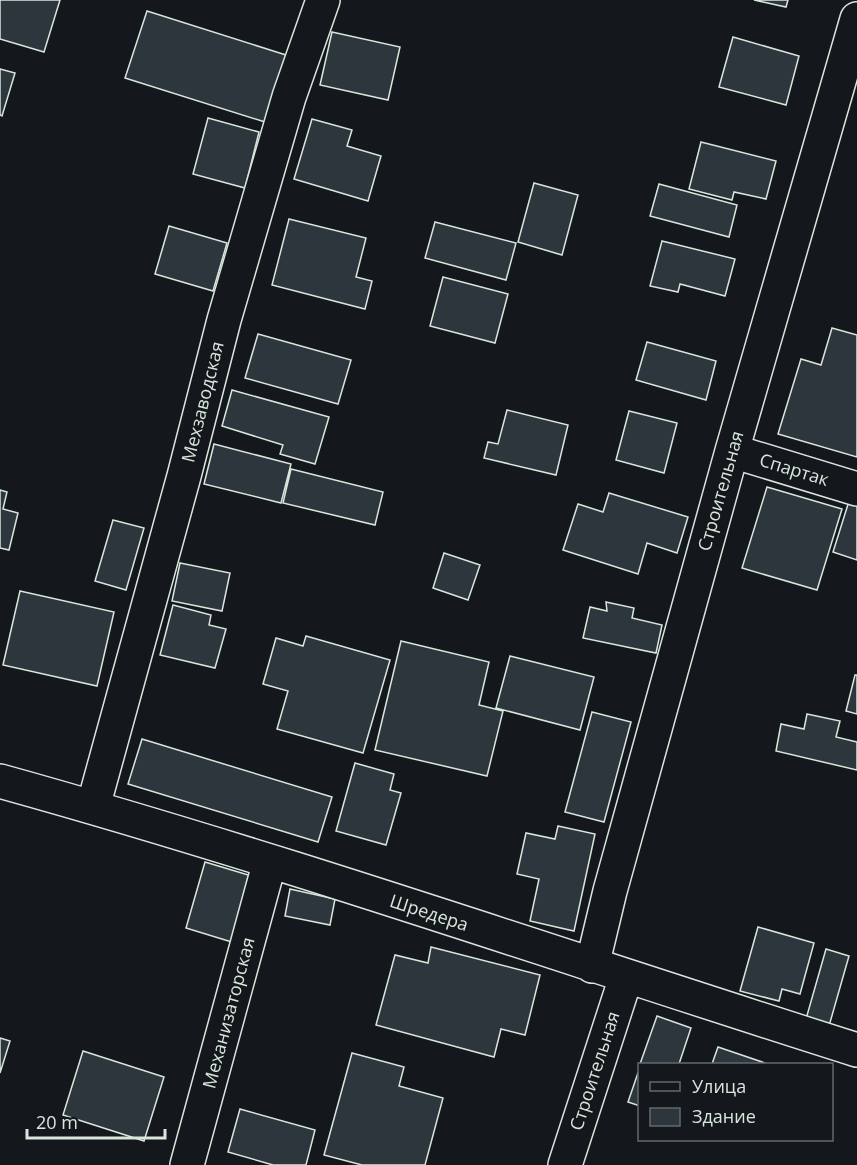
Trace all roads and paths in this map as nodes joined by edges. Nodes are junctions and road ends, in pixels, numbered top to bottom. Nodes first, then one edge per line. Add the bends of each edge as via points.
1 (323, 0) edge
2 (857, 19) edge
3 (732, 451) junction
4 (857, 489) edge
5 (0, 782) edge
6 (93, 807) junction
7 (270, 861) junction
8 (592, 966) junction
9 (626, 977) junction
10 (857, 1050) edge
11 (187, 1165) edge
12 (565, 1165) edge

1 - 6 street, Мехзаводская via 289,97 224,320
2 - 3 street, Строительная
3 - 4 street, Спартак
3 - 8 street, Строительная
5 - 6 street, Шредера
6 - 7 street, Шредера
7 - 8 street, Шредера
7 - 11 street, Механизаторская
8 - 9 street, Шредера
9 - 10 street, Шредера
9 - 12 street, Строительная

